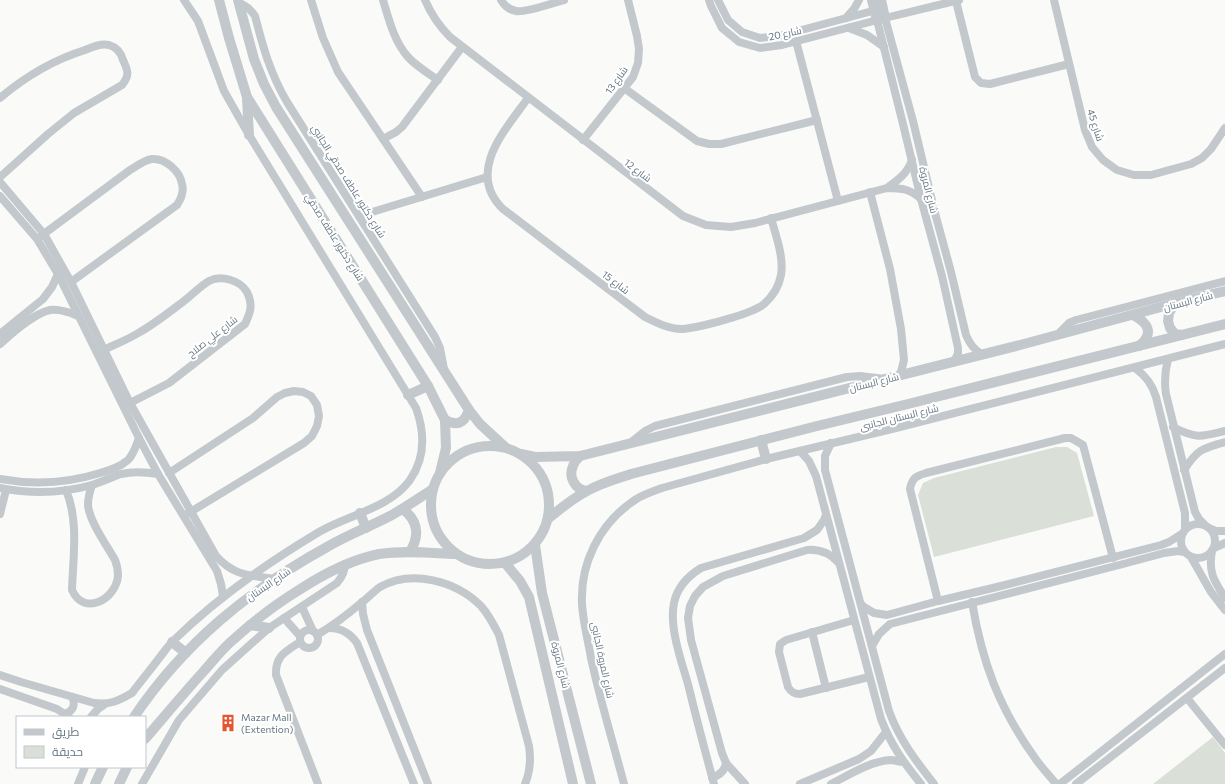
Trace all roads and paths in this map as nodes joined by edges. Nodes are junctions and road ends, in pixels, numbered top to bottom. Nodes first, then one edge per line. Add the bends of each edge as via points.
1 (184, 0) edge
2 (219, 0) edge
3 (312, 0) edge
4 (382, 0) edge
5 (425, 0) edge
6 (501, 0) edge
7 (564, 0) edge
8 (628, 0) edge
9 (709, 0) edge
10 (718, 0) edge
11 (859, 0) edge
12 (872, 0) edge
13 (957, 0) edge
14 (1054, 0) edge
15 (239, 1) edge
16 (880, 11) edge
17 (846, 18) junction
18 (848, 28) junction
19 (796, 41) junction
20 (462, 47) junction
21 (884, 47) junction
22 (1069, 64) junction
23 (438, 80) junction
24 (624, 88) junction
25 (247, 97) junction
26 (0, 98) edge
27 (528, 98) junction
28 (817, 120) junction
29 (1225, 128) edge
30 (249, 135) junction
31 (383, 139) junction
32 (583, 140) junction
33 (912, 160) junction
34 (0, 177) edge
35 (487, 177) junction
36 (0, 182) edge
37 (887, 188) junction
38 (870, 192) junction
39 (0, 196) edge
40 (422, 197) junction
41 (921, 199) junction
42 (838, 201) junction
43 (359, 216) junction
44 (771, 218) junction
45 (44, 234) junction
46 (37, 239) junction
47 (58, 274) junction
48 (1225, 281) edge
49 (71, 282) junction
50 (1225, 291) edge
51 (1175, 304) junction
52 (1133, 315) junction
53 (78, 316) junction
54 (1225, 324) edge
55 (2, 333) edge
56 (1057, 335) junction
57 (1182, 335) junction
58 (0, 344) edge
59 (1225, 344) edge
60 (1139, 346) junction
61 (104, 350) junction
62 (983, 355) junction
63 (1168, 359) junction
64 (954, 362) junction
65 (1135, 368) junction
66 (444, 372) junction
67 (900, 376) junction
68 (1164, 383) junction
69 (428, 386) junction
70 (1153, 388) junction
71 (408, 395) junction
72 (126, 405) junction
73 (469, 410) junction
74 (445, 420) junction
75 (1173, 427) junction
76 (1225, 431) edge
77 (1205, 436) junction
78 (139, 438) junction
79 (761, 440) junction
80 (1225, 442) edge
81 (832, 443) junction
82 (1207, 447) junction
83 (505, 448) junction
84 (800, 451) junction
85 (521, 454) junction
86 (580, 456) junction
87 (766, 459) junction
88 (1184, 470) junction
89 (169, 472) junction
90 (440, 473) junction
91 (158, 474) junction
92 (827, 477) junction
93 (0, 479) edge
94 (817, 480) junction
95 (36, 482) junction
96 (92, 485) junction
97 (3, 489) edge
98 (433, 489) junction
99 (66, 490) junction
100 (586, 491) junction
101 (35, 492) junction
102 (402, 509) junction
103 (1195, 511) junction
104 (191, 512) junction
105 (360, 513) junction
106 (1185, 513) junction
107 (0, 514) edge
108 (826, 515) junction
109 (184, 516) junction
110 (549, 518) junction
111 (1207, 526) junction
112 (366, 528) junction
113 (1184, 531) junction
114 (1225, 531) edge
115 (806, 537) junction
116 (597, 540) joint
117 (1225, 543) edge
118 (535, 546) junction
119 (1166, 548) junction
120 (812, 550) junction
121 (1213, 550) junction
122 (410, 552) junction
123 (1184, 552) junction
124 (455, 554) junction
125 (1192, 557) junction
126 (1112, 558) junction
127 (839, 563) junction
128 (345, 564) junction
129 (505, 564) junction
130 (252, 575) junction
131 (274, 579) junction
132 (856, 587) junction
133 (997, 587) junction
134 (846, 589) junction
135 (223, 596) junction
136 (999, 596) junction
137 (1225, 598) edge
138 (938, 601) junction
139 (362, 602) junction
140 (972, 602) junction
141 (860, 603) junction
142 (302, 607) junction
143 (1225, 610) edge
144 (887, 615) junction
145 (284, 618) junction
146 (854, 620) junction
147 (890, 624) junction
148 (250, 625) junction
149 (269, 628) junction
150 (329, 628) junction
151 (812, 632) junction
152 (315, 633) junction
153 (300, 639) junction
154 (172, 642) junction
155 (872, 646) junction
156 (186, 653) junction
157 (1225, 654) edge
158 (1225, 668) edge
159 (0, 674) edge
160 (870, 677) junction
161 (826, 688) junction
162 (0, 689) edge
163 (72, 697) junction
164 (1187, 698) junction
165 (104, 704) junction
166 (400, 714) junction
167 (67, 715) edge
168 (92, 716) edge
169 (135, 716) edge
170 (388, 718) junction
171 (159, 723) junction
172 (146, 728) edge
173 (886, 732) junction
174 (146, 738) edge
175 (1225, 745) edge
176 (871, 751) junction
177 (880, 762) junction
178 (904, 762) junction
179 (726, 763) junction
180 (1082, 767) junction
181 (85, 768) edge
182 (103, 768) edge
183 (127, 768) edge
184 (926, 773) junction
185 (1088, 775) junction
186 (713, 781) edge
187 (919, 782) edge
188 (78, 784) edge
189 (95, 784) edge
190 (119, 784) edge
191 (142, 784) edge
192 (318, 784) edge
193 (414, 784) edge
194 (428, 784) edge
195 (525, 784) edge
196 (573, 784) edge
197 (591, 784) edge
198 (624, 784) edge
199 (745, 784) edge
200 (800, 784) edge
201 (831, 784) edge
202 (934, 784) edge
203 (1056, 784) edge
204 (1060, 784) edge
205 (1076, 784) edge

1 - 30 street via 198,21 224,91
2 - 25 street, شارع دكتور عاطف صدقي
3 - 31 street via 323,38 338,72
4 - 23 street via 399,46 408,58
5 - 20 street, شارع 12 via 439,26
6 - 7 street via 508,8 517,11
8 - 24 street, شارع 13 via 639,49 633,77
9 - 19 street, شارع 20 via 722,28 739,42 760,48
10 - 17 street, شارع 20 via 728,20 742,32 760,38 779,36
11 - 17 street
12 - 16 street
13 - 16 street
13 - 22 street via 975,77 982,83 990,84
14 - 22 street, شارع 45
15 - 43 street, شارع دكتور عاطف صدقي الجانبي via 255,16 268,62 279,89
15 - 66 street, شارع دكتور عاطف صدقي via 254,59 276,107
16 - 17 street, شارع 20
16 - 18 street, شارع 20
16 - 21 street, شارع المروة
16 - 62 street, شارع المروة via 913,121 966,335 972,347
18 - 19 street, شارع 20
18 - 21 street via 867,35
19 - 28 street
20 - 23 street
20 - 27 street, شارع 12
21 - 33 street, شارع المروة
22 - 29 street, شارع 45 via 1085,130 1092,147 1103,160 1117,170 1134,175 1151,175 1191,164 1211,149
23 - 31 street via 402,127
24 - 28 street via 697,141 709,144 721,144
24 - 32 street, شارع 13
25 - 30 street
25 - 69 street, شارع دكتور عاطف صدقي
26 - 34 street via 34,72 71,54 102,44 109,45 121,54 128,72 127,79 122,85 74,113
27 - 32 street, شارع 12
27 - 35 street, شارع 15 via 496,144 488,162
28 - 42 street
30 - 71 street
31 - 40 street
32 - 44 street, شارع 12 via 683,216 706,225 731,227
33 - 37 street, شارع 12 via 902,178
33 - 41 street, شارع المروة
35 - 40 street
35 - 44 street, شارع 15 via 490,192 503,209 645,317 663,326 682,329 702,326 749,312 764,304 775,291 781,276 782,259
36 - 45 street
37 - 38 street, شارع 12
37 - 41 street, شارع 12 via 907,190
38 - 42 street, شارع 12
38 - 67 street via 890,269 901,329 904,360
39 - 46 street
40 - 43 street
41 - 64 street, شارع المروة via 958,348
42 - 44 street, شارع 12
43 - 66 street, شارع دكتور عاطف صدقي الجانبي via 435,337 440,348
45 - 46 street
45 - 49 street
45 - 49 street via 144,161 156,159 166,162 179,176 183,193 177,205
46 - 47 street
47 - 53 street
47 - 55 street via 52,288 43,299
48 - 56 street via 1076,320
49 - 61 street
50 - 51 street, شارع البستان
51 - 52 street, شارع البستان
51 - 57 street via 1169,313 1168,321 1175,334
52 - 56 street, شارع البستان
52 - 60 street via 1147,326 1149,334
53 - 55 street via 65,311 51,310 37,314
53 - 72 street
54 - 57 street
55 - 58 street
56 - 62 street, شارع البستان
57 - 60 street
59 - 63 street, شارع البستان الجانبى
60 - 79 street
61 - 72 street
61 - 72 street, شارع علي صلاح via 139,333 209,281 228,279 238,283 245,289 250,301 250,313 245,324 169,383
62 - 64 street, شارع البستان
63 - 65 street, شارع البستان الجانبى
63 - 68 street
64 - 67 street, شارع البستان
65 - 70 street
65 - 81 street, شارع البستان الجانبى
66 - 73 street, شارع دكتور عاطف صدقي
67 - 86 street, شارع البستان
68 - 70 street via 1157,382
68 - 75 street
69 - 71 street
69 - 74 street, شارع دكتور عاطف صدقي
70 - 106 street
71 - 105 street via 422,422 422,452 418,466 400,491 388,500
72 - 78 street
72 - 89 street
73 - 74 street via 466,418 460,422 452,424
73 - 83 street, شارع دكتور عاطف صدقي
74 - 90 street, شارع دكتور عاطف صدقي via 446,448
75 - 77 street via 1198,437
75 - 88 street
76 - 77 street
77 - 82 street via 1202,441
78 - 91 street
78 - 95 street via 135,450 118,467 72,480
79 - 87 street
79 - 100 street via 632,474
80 - 82 street
81 - 84 street, شارع البستان الجانبى
81 - 92 street via 824,460
82 - 88 street via 1196,454
83 - 85 street
83 - 90 street via 476,447 450,461
84 - 87 street, شارع البستان الجانبى
84 - 94 street via 812,466
85 - 86 street, شارع البستان via 536,457
85 - 110 street via 535,466 545,482 550,499
86 - 100 street via 574,462 571,475 576,486
87 - 116 street, شارع البستان الجانبى via 646,494 619,512
88 - 103 street
89 - 104 street
89 - 104 street via 253,418 285,393 303,392 311,396 317,405 317,426 312,436 304,443
90 - 98 street
91 - 96 street via 121,474
91 - 109 street
92 - 94 street
92 - 132 street
93 - 95 street
94 - 108 street
95 - 101 street
96 - 99 street
96 - 99 street via 88,505 90,515 115,560 118,576 111,592 98,603 84,603 78,600 72,590 74,526 72,507
97 - 101 street
97 - 107 street
98 - 102 street, شارع البستان
98 - 124 street via 431,507 434,525 442,541
99 - 101 street
100 - 110 street
102 - 112 street, شارع البستان
102 - 122 street via 409,514 416,529 414,545
103 - 106 street
103 - 111 street via 1198,519
104 - 109 street
104 - 130 street via 223,564 241,574
105 - 112 street
105 - 130 street via 320,532
106 - 113 street
108 - 115 street via 817,530
108 - 127 street
109 - 135 street via 217,571
110 - 118 street
111 - 113 street via 1192,525
111 - 114 street via 1216,531
111 - 121 street via 1216,540
112 - 131 street, شارع البستان via 328,546
113 - 119 street
113 - 123 street via 1181,539
115 - 120 street via 812,544
115 - 186 street via 701,568 694,572 678,591 674,603 674,627
116 - 198 street, شارع المروة الجانبى via 585,570 582,604 596,679
117 - 121 street
118 - 129 street via 521,557
118 - 197 street, شارع المروة via 542,593
119 - 123 street
119 - 126 street
119 - 136 street via 1117,566
120 - 127 street via 827,553
120 - 179 street via 723,576 703,587 690,606 688,618 691,640
121 - 125 street via 1203,558
121 - 137 street via 1210,568 1212,576
122 - 124 street
122 - 128 street via 381,554
123 - 125 street
124 - 129 street via 479,564
125 - 143 street via 1211,592
126 - 133 street
126 - 138 street via 1083,445 1071,438 1065,438 926,473 911,482 910,489
127 - 134 street
128 - 142 street via 345,572 337,583
128 - 148 street via 327,572 280,602
129 - 196 street, شارع المروة via 520,581 529,597
130 - 131 street
130 - 135 street
131 - 156 street, شارع البستان via 224,617
132 - 134 street
132 - 141 street
133 - 136 street
133 - 138 street
134 - 146 street
135 - 154 street
136 - 140 street
138 - 144 street
139 - 150 street
139 - 166 street via 366,630
139 - 195 street via 385,585 412,578 455,587 482,607 499,635 529,746 530,763
140 - 147 street
140 - 203 street via 982,653 999,697 1015,729
141 - 144 street via 874,613
141 - 155 street
142 - 145 street
142 - 152 street
144 - 147 street
145 - 149 street
145 - 153 street
146 - 151 street
146 - 160 street
147 - 155 street
148 - 149 street
148 - 171 street via 222,650
149 - 191 street via 222,670 179,720
150 - 152 street
150 - 170 street via 340,629 350,634 357,643
151 - 161 street
151 - 161 street via 782,642 779,652 788,687 793,692 800,694
152 - 153 street via 305,631
152 - 153 street via 317,642 310,648 306,648
153 - 192 street via 279,658 276,675
154 - 156 street
154 - 165 street via 132,693
155 - 184 street via 893,721 906,748
156 - 169 street, شارع البستان via 155,687
157 - 180 street
158 - 164 street
159 - 163 street
160 - 161 street
160 - 173 street
162 - 167 street
163 - 165 street
163 - 167 street via 74,706
164 - 175 street
164 - 185 street
165 - 168 street
166 - 170 street
166 - 194 street
170 - 193 street
171 - 172 street
171 - 174 street
173 - 176 street
173 - 178 street
176 - 177 street
176 - 200 street via 860,759
177 - 178 street
177 - 201 street
178 - 187 street
179 - 186 street via 722,772
179 - 199 street
180 - 185 street
180 - 204 street
181 - 188 street
182 - 189 street
183 - 190 street
184 - 187 street
184 - 202 street
185 - 205 street

